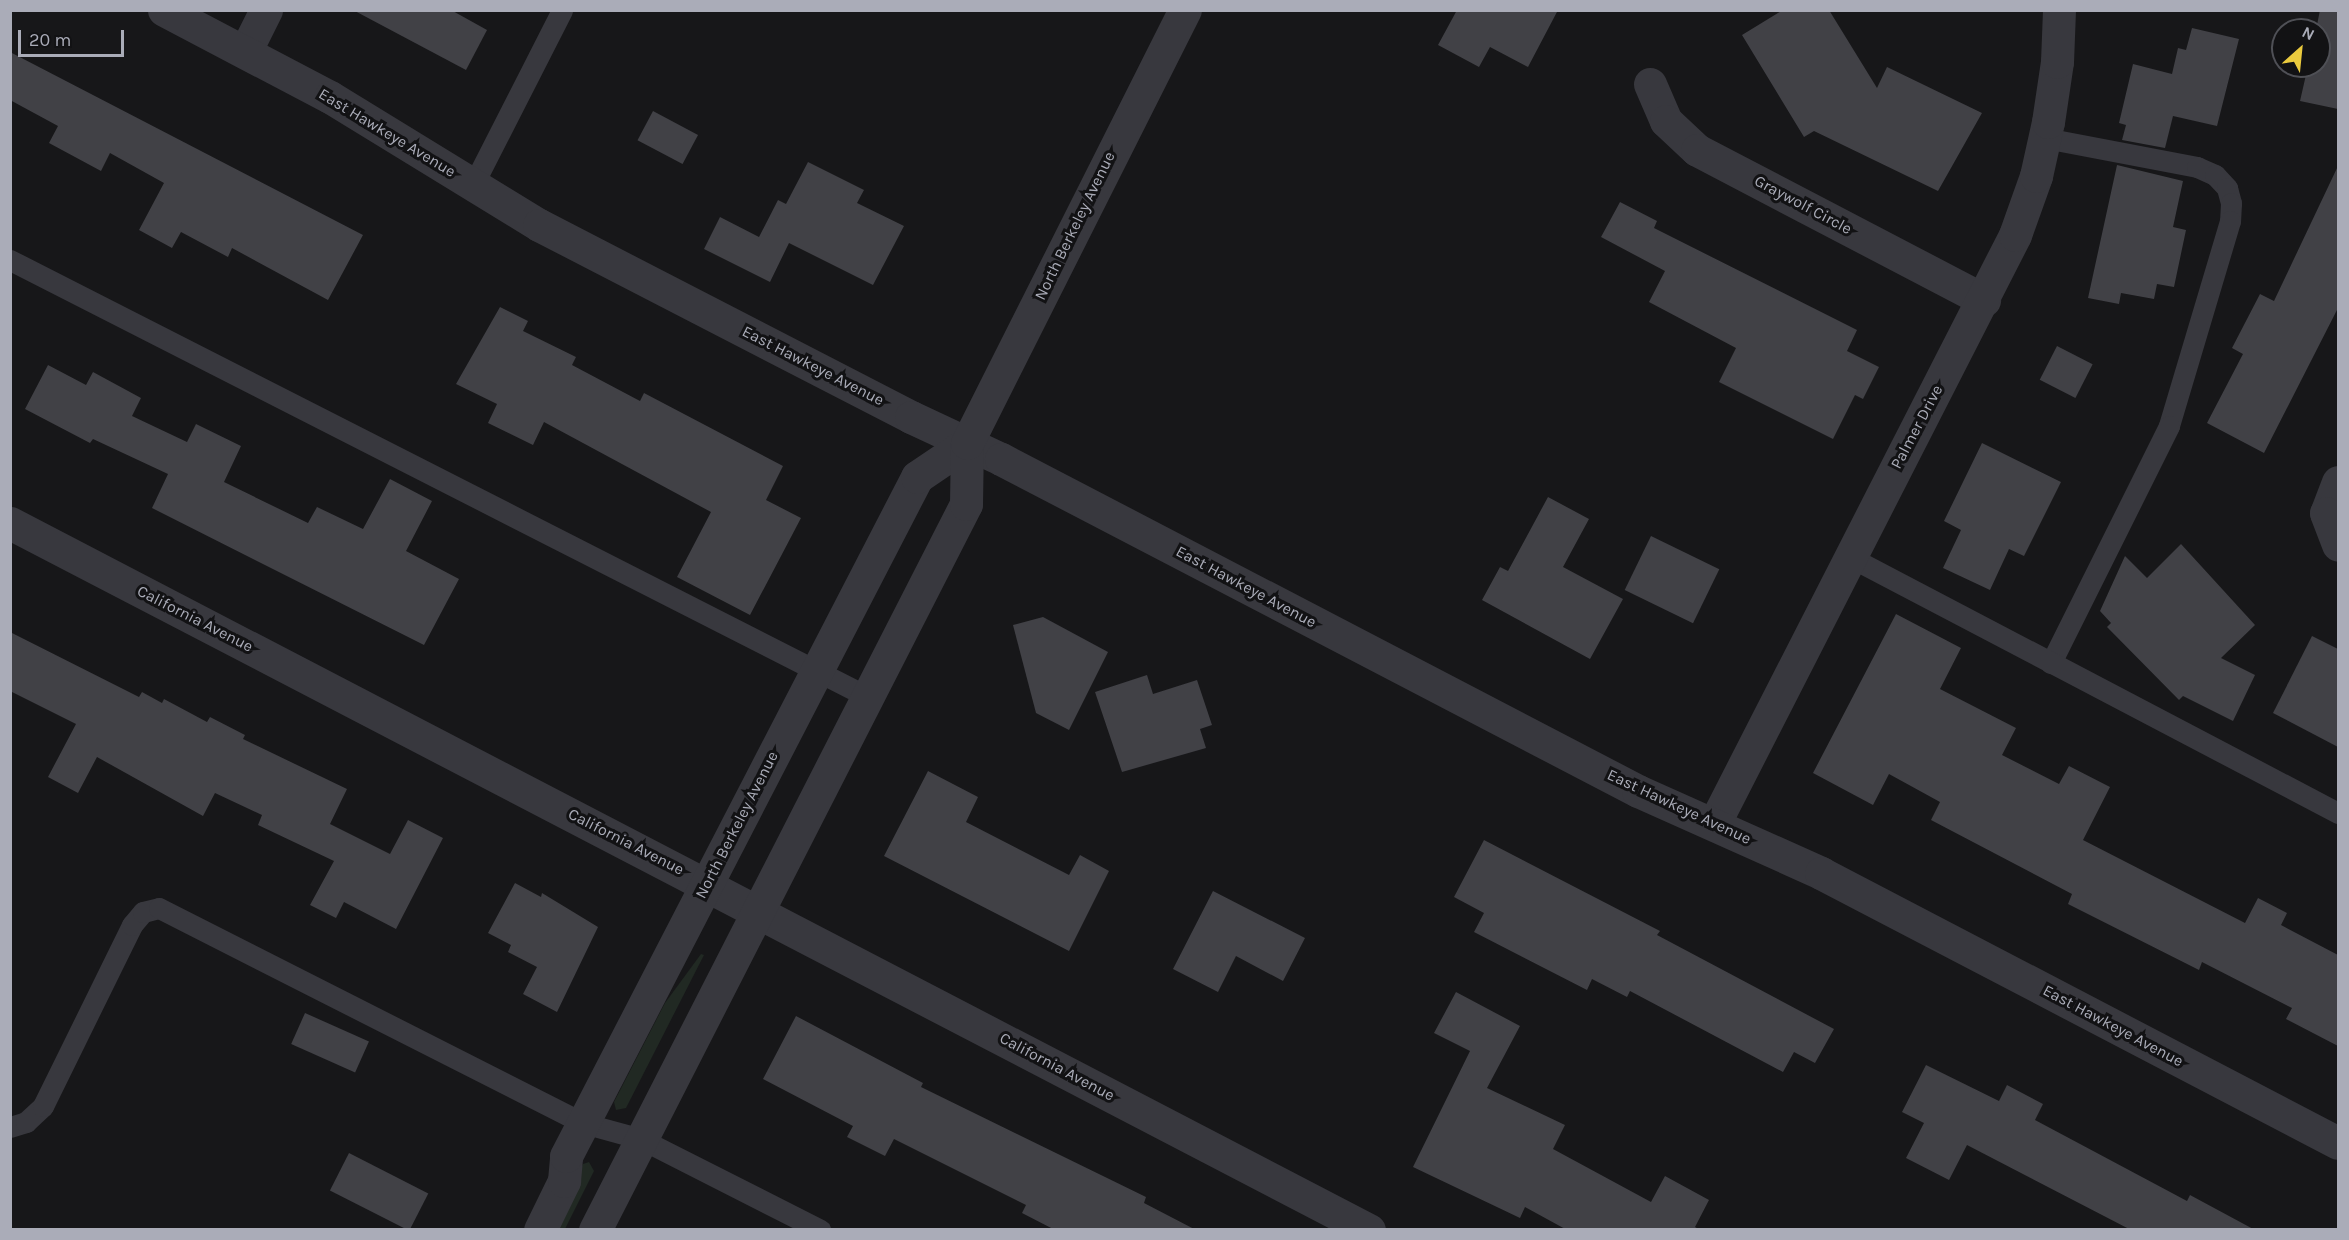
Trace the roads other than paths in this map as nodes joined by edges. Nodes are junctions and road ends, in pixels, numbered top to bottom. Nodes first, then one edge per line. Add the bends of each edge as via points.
1 (164, 10) edge
2 (266, 10) edge
3 (562, 10) edge
4 (1185, 10) edge
5 (2059, 10) edge
6 (245, 52) junction
7 (1650, 84) dead end
8 (2045, 138) junction
9 (473, 185) junction
10 (10, 260) edge
11 (1984, 300) junction
12 (968, 443) junction
13 (2338, 482) edge
14 (10, 523) edge
15 (2338, 545) edge
16 (1850, 557) junction
17 (2051, 663) junction
18 (817, 671) junction
19 (866, 696) junction
20 (2338, 813) edge
21 (1714, 824) junction
22 (706, 884) junction
23 (757, 910) junction
24 (583, 1123) junction
25 (10, 1127) edge
26 (641, 1139) junction
27 (2338, 1143) edge
28 (566, 1156) junction
29 (515, 1230) edge
30 (540, 1230) edge
31 (596, 1230) edge
32 (820, 1230) edge
33 (1369, 1230) edge

1 - 6 street, East Hawkeye Avenue
2 - 6 street
3 - 9 lane
4 - 12 street, North Berkeley Avenue
5 - 8 street, Palmer Drive via 2057,62
6 - 9 street, East Hawkeye Avenue via 330,97
7 - 11 street, Graywolf Circle via 1659,110 1697,150
8 - 11 street, Palmer Drive via 2015,235
8 - 17 lane via 2197,167 2227,188 2231,203 2230,221 2169,426
9 - 12 street, East Hawkeye Avenue via 539,225
10 - 18 lane
11 - 16 street, Palmer Drive
12 - 18 street, North Berkeley Avenue via 917,477
12 - 19 street, North Berkeley Avenue via 966,504
12 - 21 street, East Hawkeye Avenue via 1628,786
13 - 15 street via 2326,513
14 - 22 street, California Avenue
16 - 17 lane
16 - 21 street, Palmer Drive
17 - 20 lane
18 - 19 lane
18 - 22 street, North Berkeley Avenue
19 - 23 street, North Berkeley Avenue
21 - 27 street, East Hawkeye Avenue via 1804,865
22 - 23 street, California Avenue
22 - 24 street, North Berkeley Avenue
23 - 26 street, North Berkeley Avenue
23 - 33 street, California Avenue
24 - 25 lane via 167,910 151,908 132,925 43,1106 26,1122
24 - 26 lane
24 - 28 street, North Berkeley Avenue
26 - 31 street, North Berkeley Avenue
26 - 32 lane
28 - 29 street via 545,1172
28 - 30 street, North Berkeley Avenue via 564,1181

